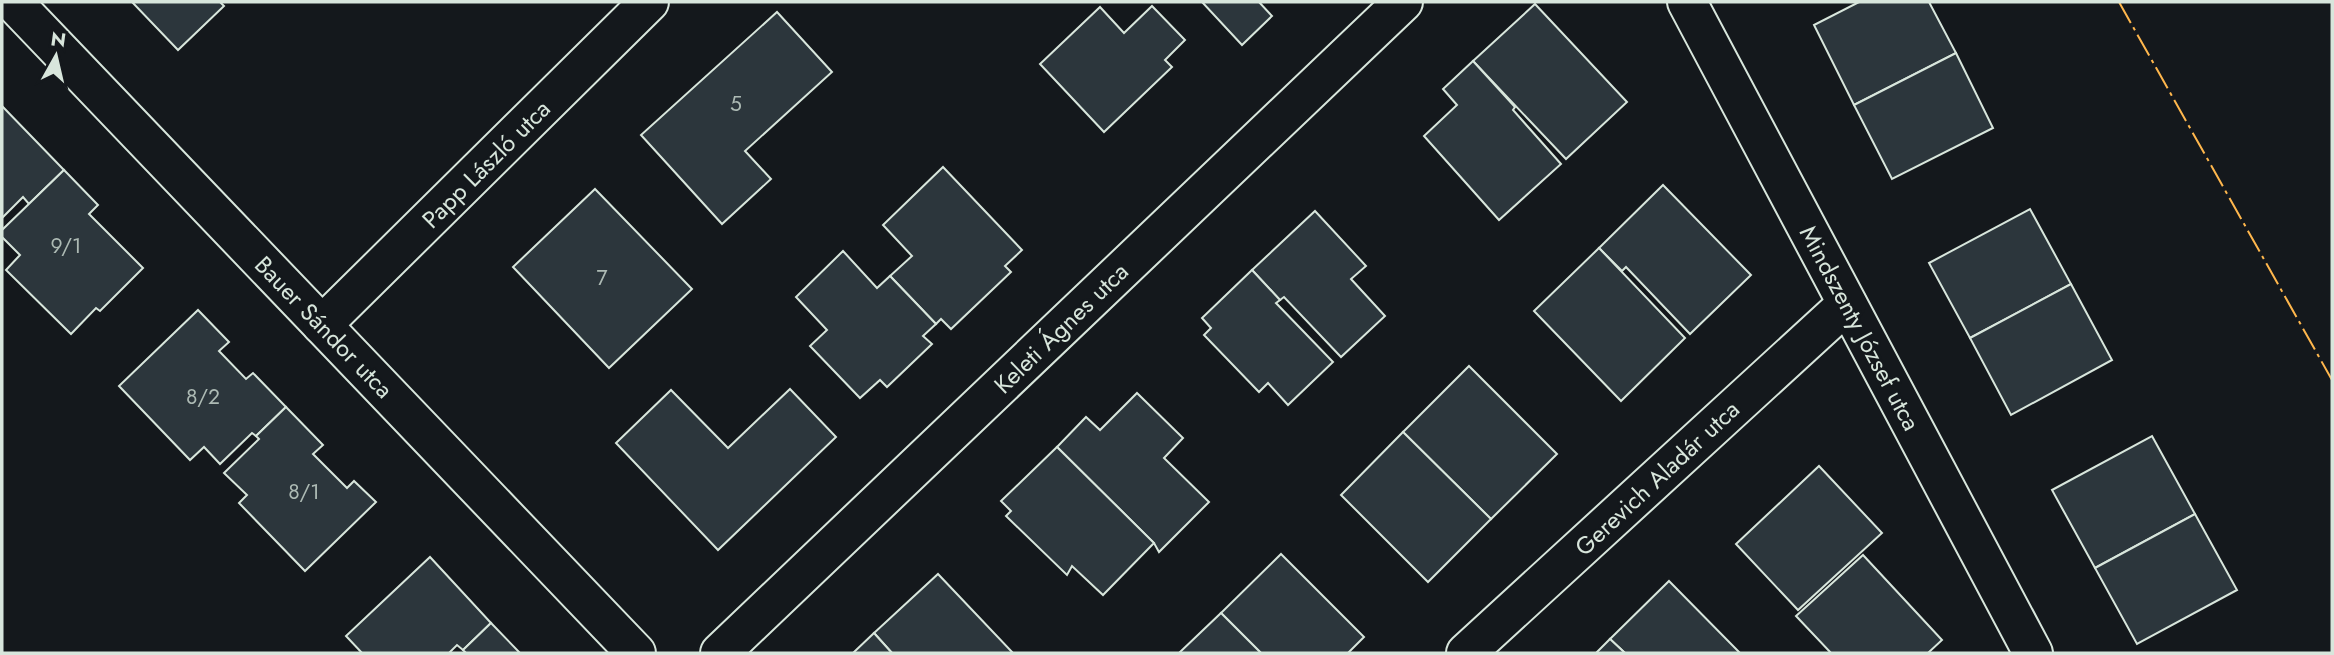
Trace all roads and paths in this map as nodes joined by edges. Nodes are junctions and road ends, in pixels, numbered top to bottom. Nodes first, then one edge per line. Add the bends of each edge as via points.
1 (13, 2) edge
2 (649, 2) edge
3 (1403, 2) edge
4 (1687, 2) edge
5 (1847, 304) junction
6 (322, 325) junction
7 (636, 653) edge
8 (720, 653) edge
9 (1466, 653) edge
10 (2033, 653) edge

1 - 6 street, Bauer Sándor utca
2 - 6 street, Papp László utca
3 - 8 street, Keleti Ágnes utca
4 - 5 street, Mindszenty József utca
5 - 9 street, Gerevich Aladár utca
5 - 10 street, Mindszenty József utca
6 - 7 street, Bauer Sándor utca

